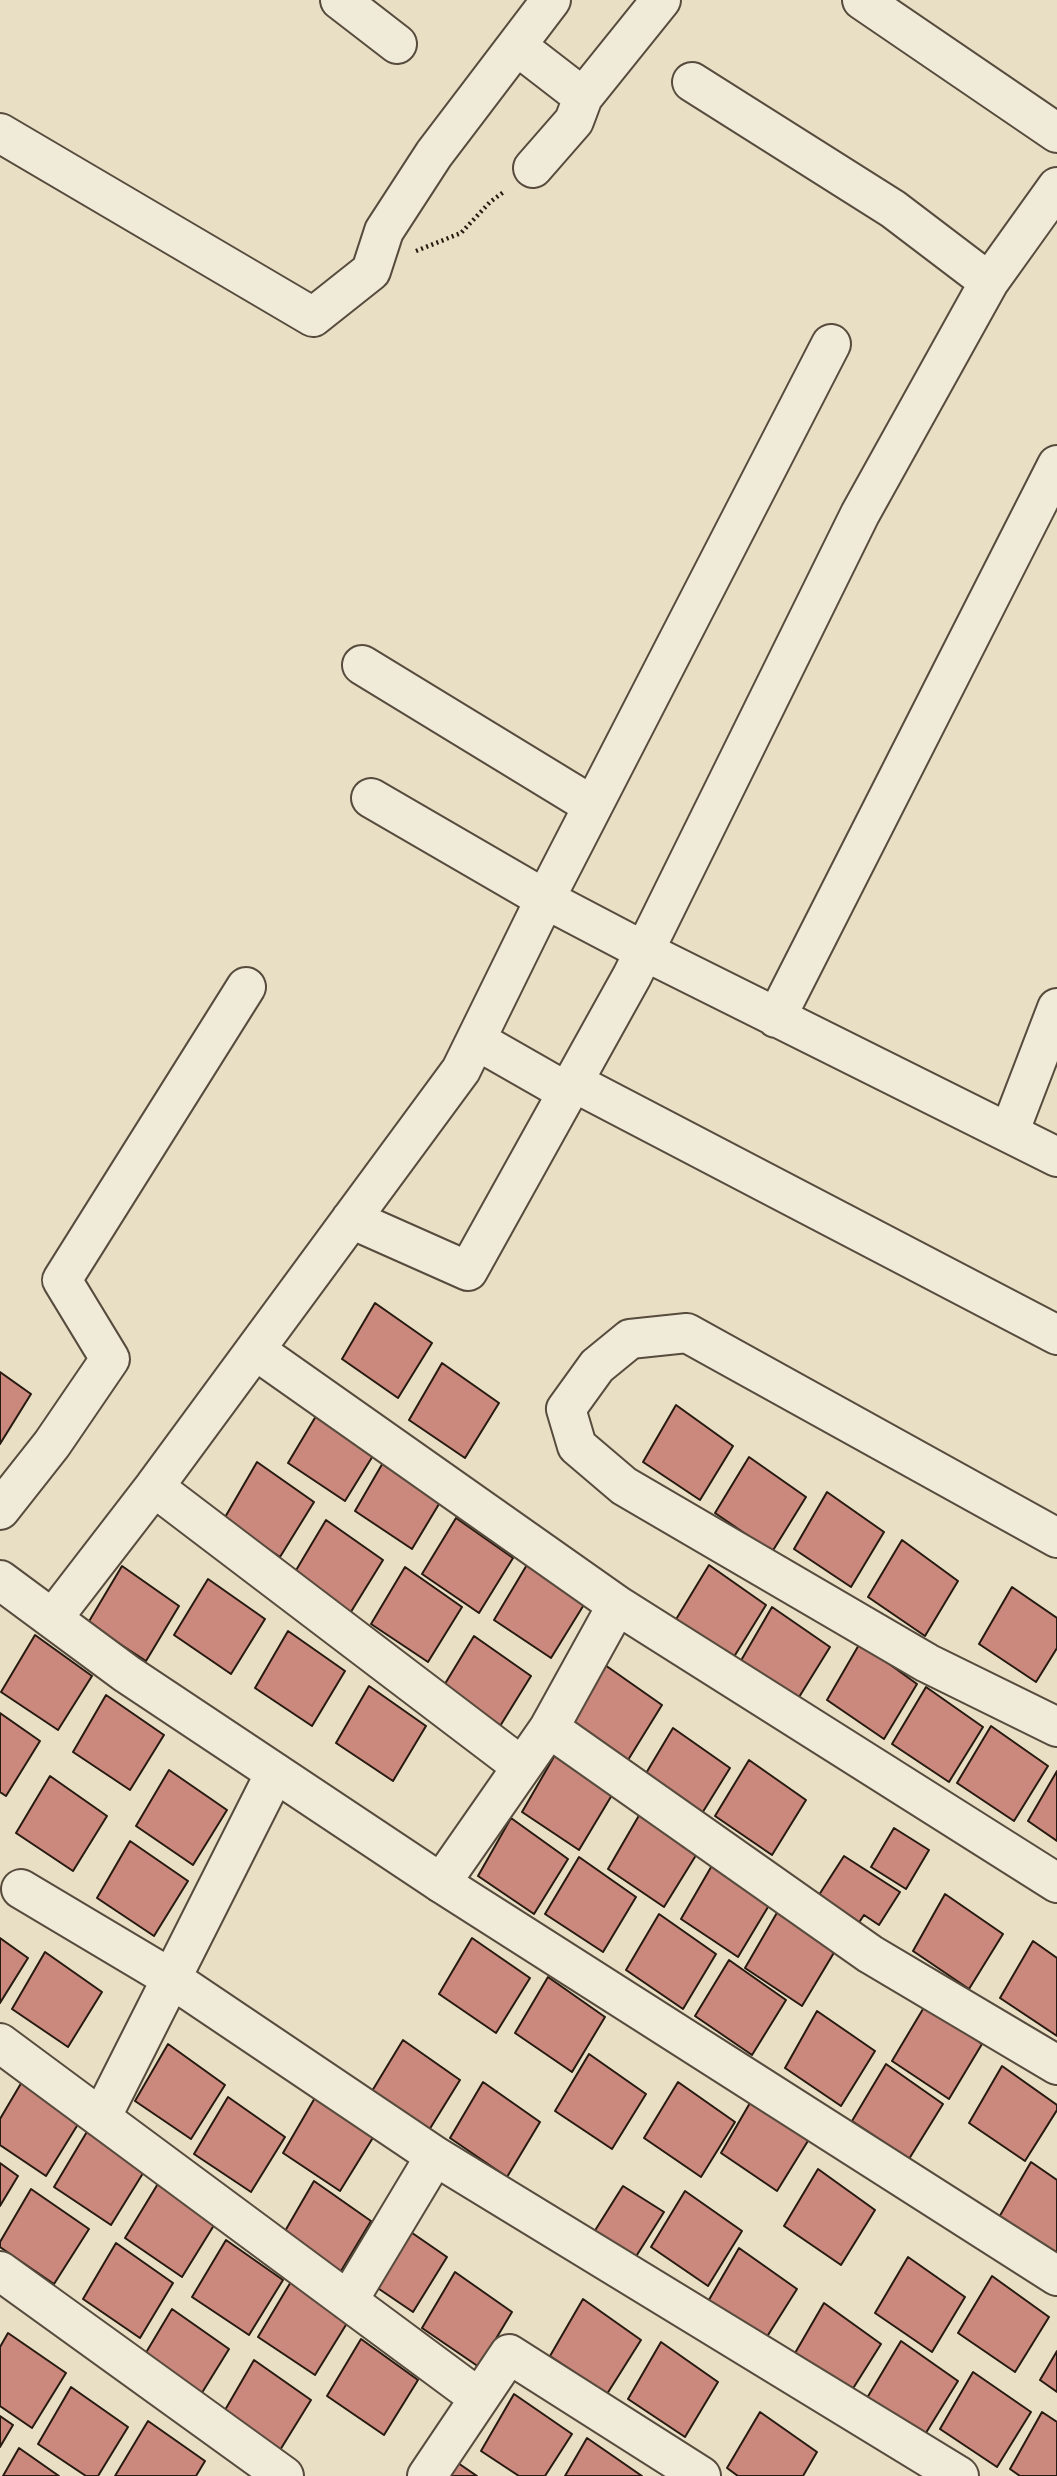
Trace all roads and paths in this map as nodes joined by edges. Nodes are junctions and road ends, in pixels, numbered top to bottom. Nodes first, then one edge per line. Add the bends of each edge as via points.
1 (340, 0) edge
2 (551, 0) edge
3 (661, 0) edge
4 (862, 0) edge
5 (397, 44) dead end
6 (517, 46) junction
7 (692, 82) dead end
8 (583, 97) junction
9 (0, 133) edge
10 (1057, 133) edge
11 (533, 168) joint
12 (1057, 187) edge
13 (371, 271) junction
14 (989, 282) junction
15 (831, 344) dead end
16 (1057, 466) edge
17 (362, 665) dead end
18 (371, 798) dead end
19 (593, 806) junction
20 (545, 899) junction
21 (644, 951) junction
22 (246, 987) dead end
23 (1057, 1008) edge
24 (776, 1018) junction
25 (476, 1040) junction
26 (570, 1087) junction
27 (1009, 1133) junction
28 (1057, 1157) edge
29 (351, 1219) junction
30 (1057, 1335) edge
31 (255, 1350) junction
32 (154, 1487) junction
33 (0, 1510) edge
34 (1057, 1538) edge
35 (0, 1580) edge
36 (617, 1605) junction
37 (53, 1618) junction
38 (1057, 1727) edge
39 (549, 1728) junction
40 (521, 1766) junction
41 (275, 1773) junction
42 (441, 1883) junction
43 (1057, 1883) edge
44 (21, 1889) dead end
45 (172, 1979) junction
46 (0, 2043) edge
47 (1057, 2065) edge
48 (101, 2118) junction
49 (435, 2156) junction
50 (0, 2271) edge
51 (1057, 2276) edge
52 (348, 2301) junction
53 (479, 2398) junction
54 (284, 2476) edge
55 (427, 2476) edge
56 (701, 2476) edge
57 (959, 2476) edge

1 - 5 street
2 - 6 street
3 - 8 street
4 - 10 street
6 - 8 street
6 - 13 street via 435,154 384,231
7 - 14 street via 893,209
8 - 11 street via 574,121
9 - 13 street via 313,317
11 - 13 path via 490,202 461,233
12 - 14 street
14 - 21 street via 860,514
15 - 19 street
16 - 24 street
17 - 19 street
18 - 20 street
19 - 20 street
20 - 21 street
20 - 25 street
21 - 24 street
21 - 26 street
22 - 33 street via 62,1280 110,1359
23 - 27 street
24 - 27 street
25 - 26 street
25 - 29 street via 461,1070
26 - 29 street via 468,1271
26 - 30 street
27 - 28 street
29 - 31 street
31 - 32 street
31 - 36 street
32 - 37 street
32 - 40 street
34 - 38 street via 687,1333 629,1339 597,1366 566,1409 577,1446 624,1486 927,1663
35 - 37 street
36 - 39 street
36 - 43 street
37 - 41 street via 127,1674
39 - 40 street
39 - 47 street via 870,1954
40 - 42 street
41 - 42 street
41 - 45 street
42 - 51 street
44 - 45 street
45 - 48 street
45 - 49 street
46 - 48 street
48 - 52 street
49 - 52 street
49 - 57 street
50 - 54 street
52 - 53 street
53 - 55 street
53 - 56 street via 509,2354

